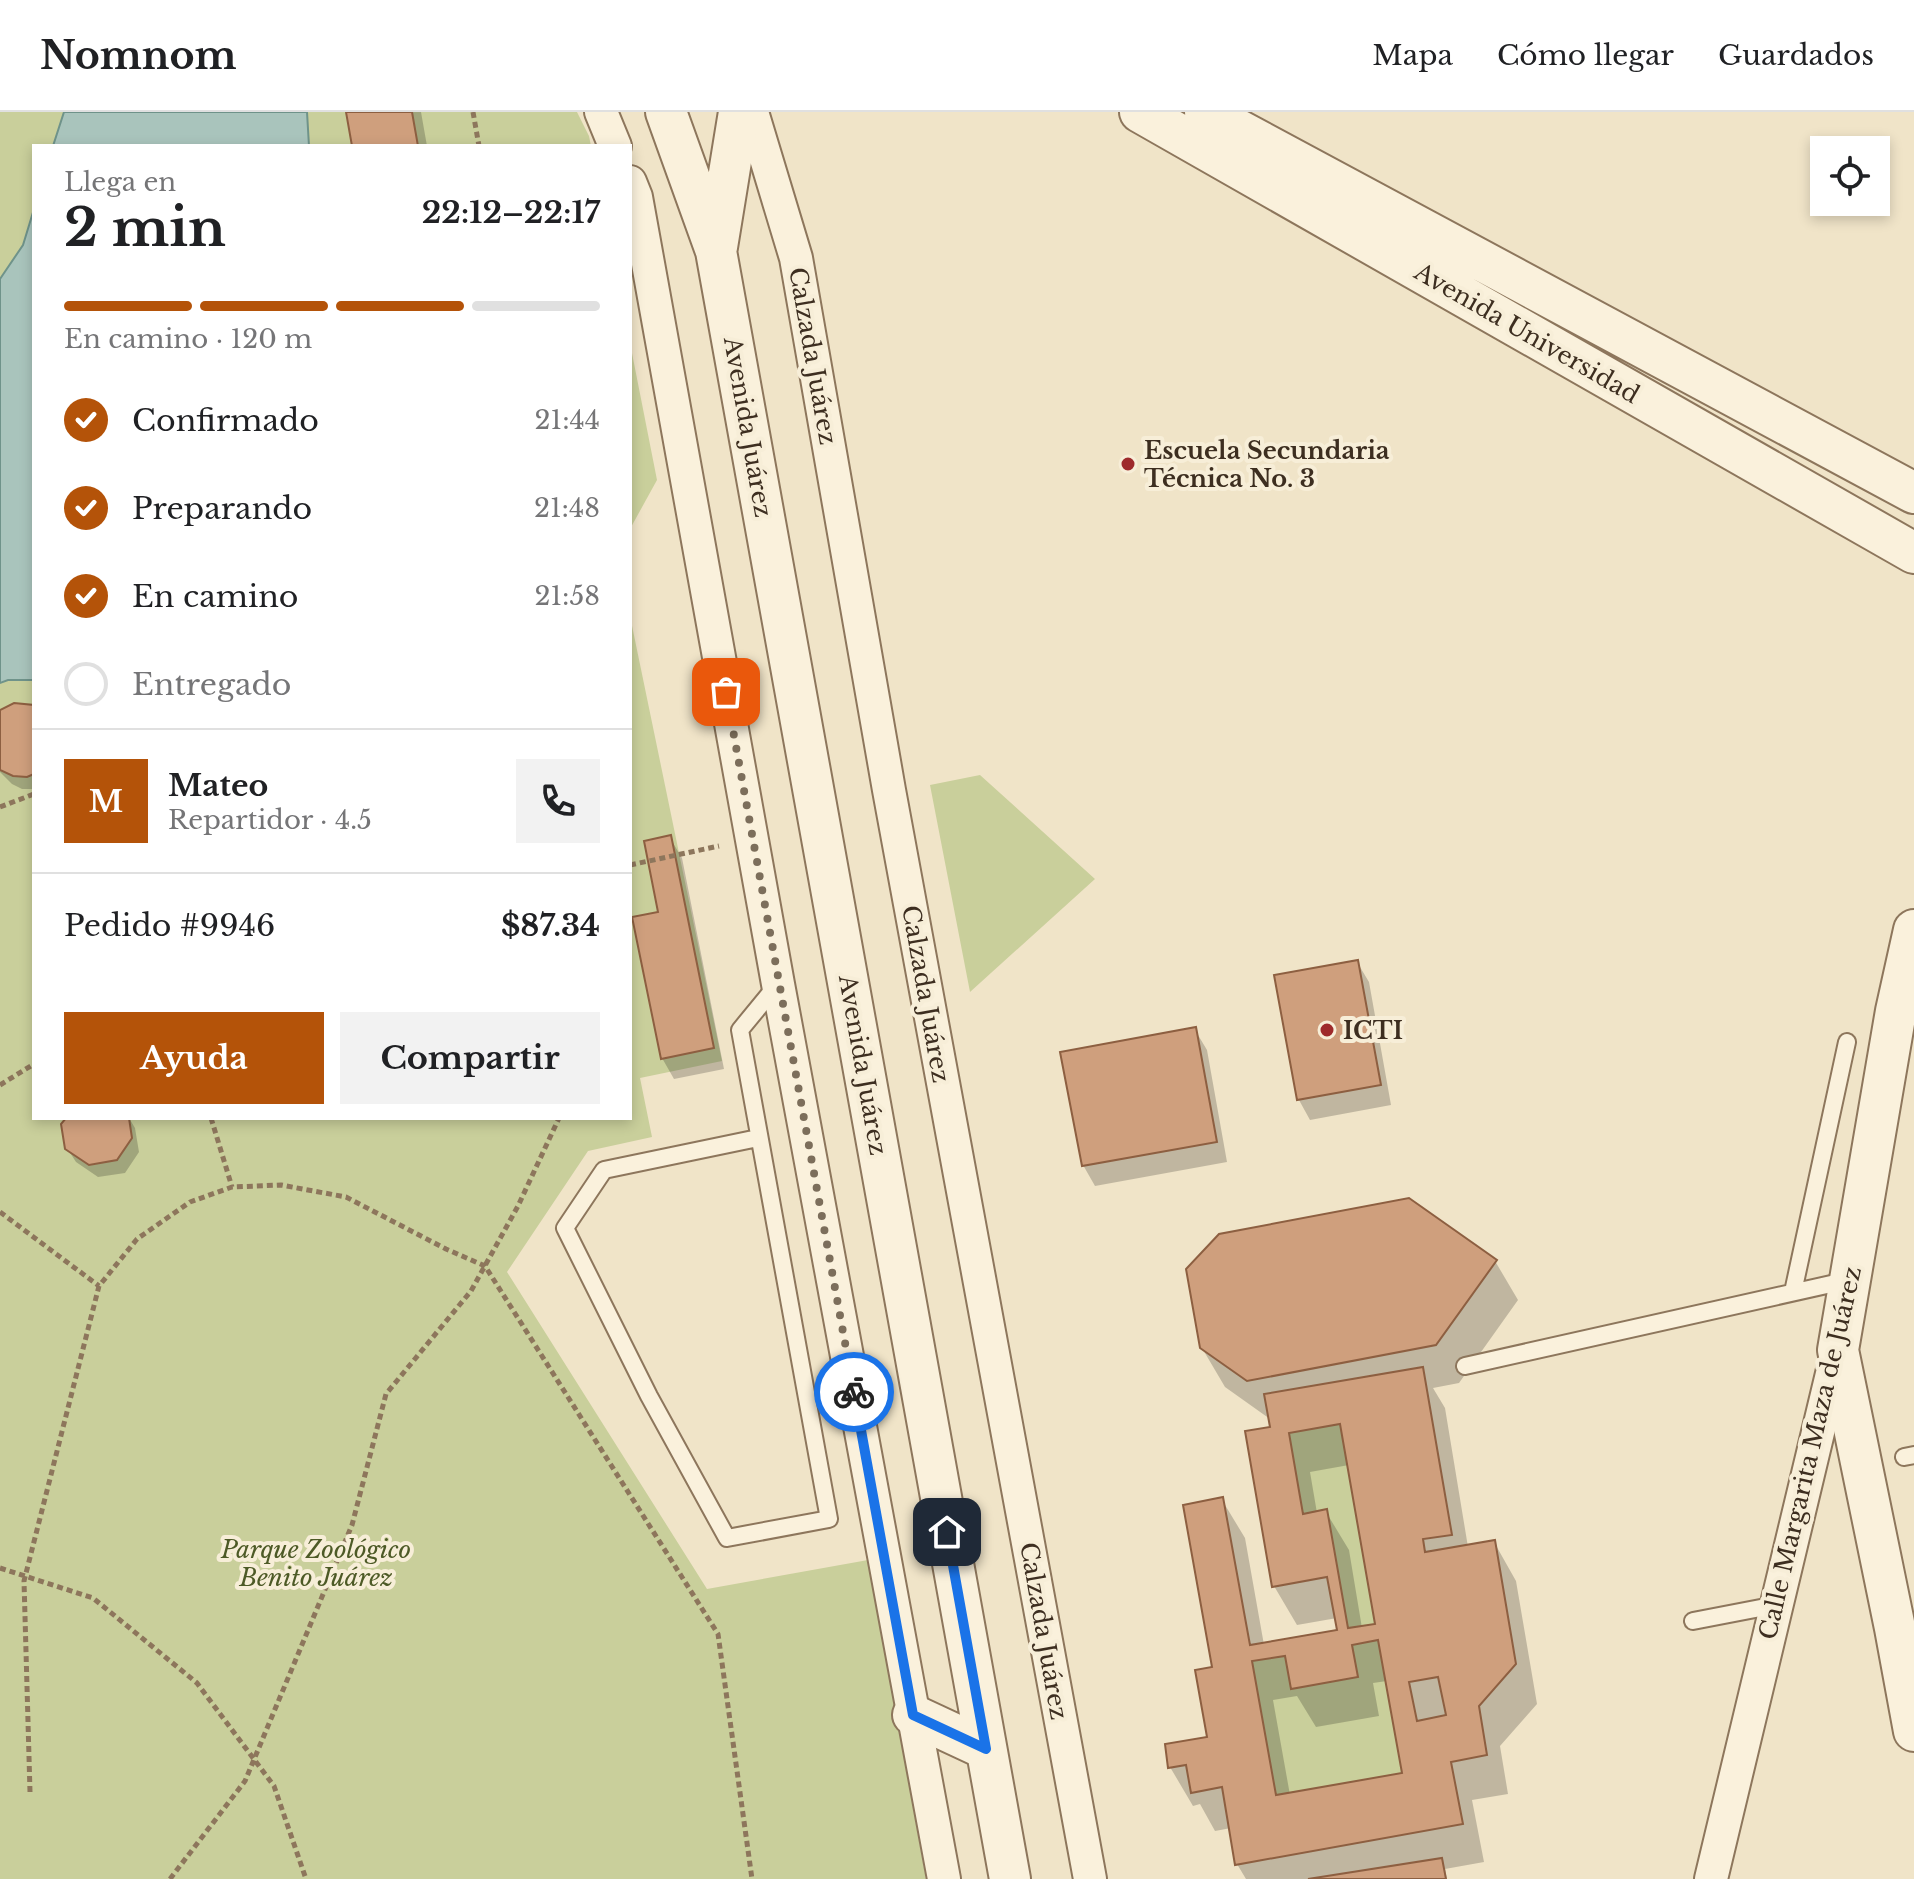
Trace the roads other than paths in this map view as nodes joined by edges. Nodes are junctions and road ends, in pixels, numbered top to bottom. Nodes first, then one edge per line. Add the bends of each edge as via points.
1 (601, 112) edge
2 (666, 112) edge
3 (739, 112) edge
4 (752, 112) edge
5 (1140, 112) edge
6 (1205, 112) edge
7 (614, 144) edge
8 (632, 187) edge
9 (716, 251) junction
10 (1914, 493) edge
11 (1914, 553) edge
12 (1914, 930) edge
13 (778, 984) junction
14 (1905, 1010) edge
15 (1847, 1042) dead end
16 (758, 1138) junction
17 (1850, 1280) junction
18 (1793, 1292) junction
19 (1838, 1350) junction
20 (1465, 1366) dead end
21 (1776, 1605) junction
22 (1693, 1621) dead end
23 (1905, 1626) edge
24 (913, 1715) junction
25 (1914, 1731) edge
26 (986, 1749) junction
27 (944, 1879) edge
28 (1010, 1879) edge
29 (1090, 1879) edge
30 (1711, 1879) edge

1 - 7 street
2 - 9 street, Avenida Juárez
3 - 9 street, Avenida Juárez
4 - 29 street, Calzada Juárez via 796,258 891,805
5 - 11 street, Avenida Universidad
6 - 10 street, Avenida Universidad
8 - 13 street
9 - 26 street, Avenida Juárez
12 - 14 street, Calle Margarita Maza de Juárez
13 - 16 lane via 740,1030
13 - 24 street
14 - 17 street, Calle Margarita Maza de Juárez
15 - 18 lane
16 - 16 lane via 829,1519 727,1538 565,1228 604,1170
17 - 18 lane
17 - 19 street, Calle Margarita Maza de Juárez
18 - 20 lane
19 - 21 street, Calle Margarita Maza de Juárez
19 - 23 street
21 - 22 lane
21 - 30 street, Calle Margarita Maza de Juárez
23 - 25 street
24 - 26 street
24 - 27 street
26 - 28 street, Avenida Juárez

